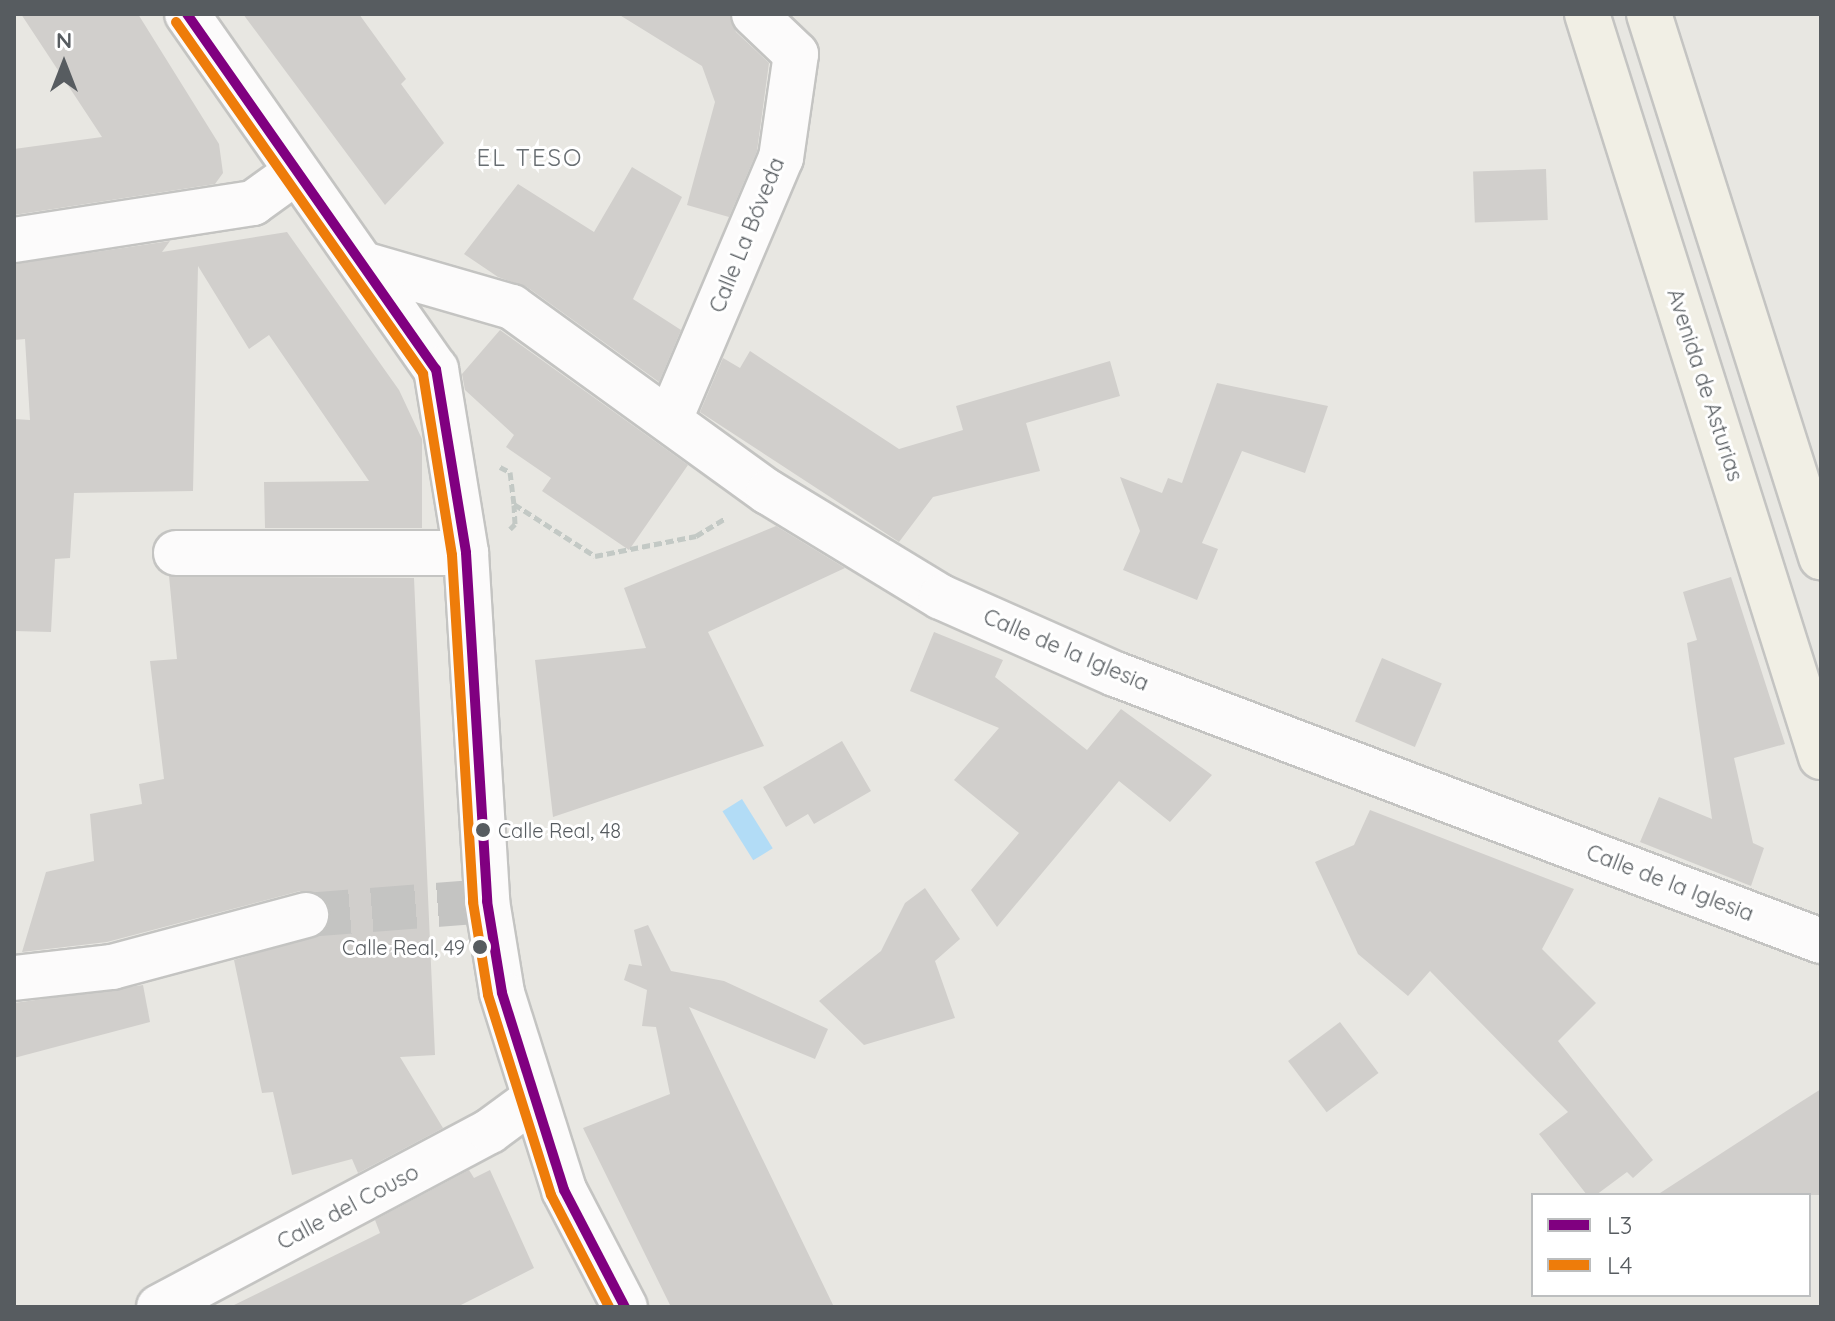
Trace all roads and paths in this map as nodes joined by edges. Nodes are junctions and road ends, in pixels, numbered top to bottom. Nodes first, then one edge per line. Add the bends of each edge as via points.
1 (187, 14) edge
2 (754, 14) edge
3 (1587, 14) edge
4 (1649, 14) edge
5 (296, 172) junction
6 (14, 240) edge
7 (363, 264) junction
8 (670, 419) junction
9 (497, 465) dead end
10 (768, 492) junction
11 (514, 504) junction
12 (505, 532) dead end
13 (176, 553) dead end
14 (466, 553) junction
15 (1821, 557) edge
16 (1821, 757) edge
17 (306, 915) tunnel mouth
18 (1821, 941) edge
19 (14, 978) edge
20 (532, 1100) junction
21 (159, 1307) edge
22 (625, 1307) edge

1 - 5 street
2 - 8 street, Calle La Bóveda via 796,54 781,158
3 - 16 main road, Avenida de Asturias
4 - 15 main road
5 - 6 street via 253,203
5 - 7 street
7 - 8 street, Calle de la Iglesia via 512,307
7 - 14 street via 436,369
8 - 10 street, Calle de la Iglesia
9 - 11 path via 510,472
10 - 11 path via 696,536 595,556
10 - 18 street, Calle de la Iglesia via 941,597 1115,674
11 - 12 path via 515,524
13 - 14 street
14 - 20 street via 487,901 502,993
17 - 19 street via 112,967
20 - 21 street, Calle del Couso via 490,1131
20 - 22 street via 564,1190

